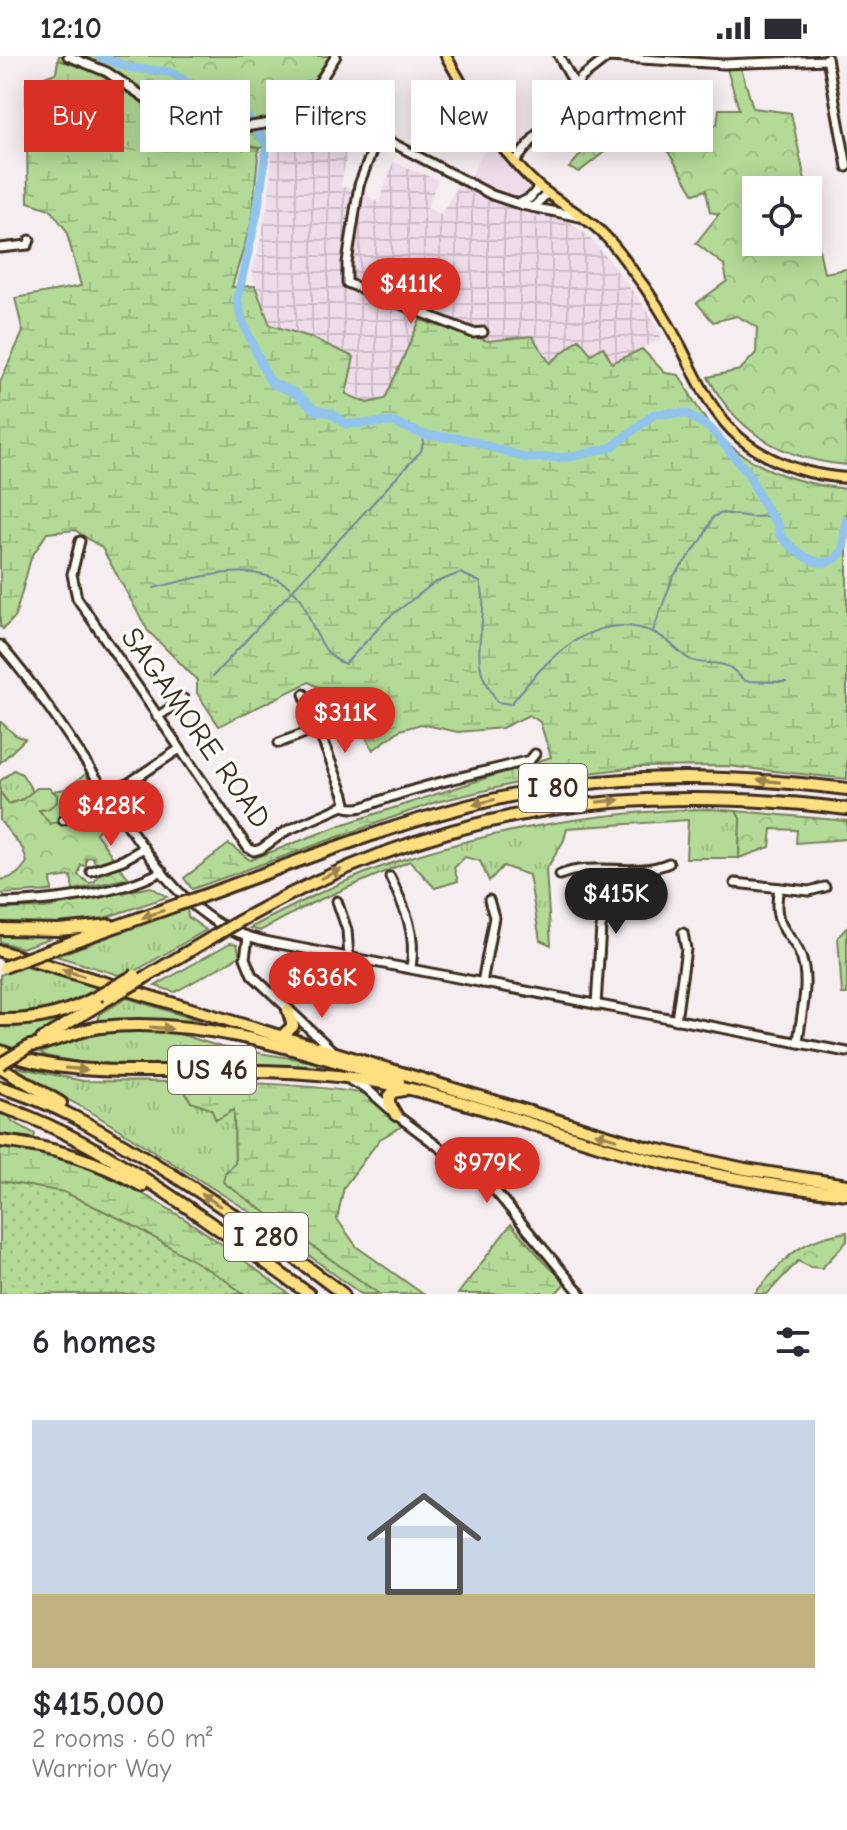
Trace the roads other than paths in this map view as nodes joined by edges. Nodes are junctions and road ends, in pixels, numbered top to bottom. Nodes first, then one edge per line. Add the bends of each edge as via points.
1 (68, 56) edge
2 (336, 56) edge
3 (446, 56) edge
4 (559, 56) edge
5 (827, 58) edge
6 (321, 80) edge
7 (572, 80) edge
8 (580, 80) edge
9 (266, 124) edge
10 (532, 140) edge
11 (395, 144) edge
12 (372, 152) edge
13 (515, 162) junction
14 (847, 165) edge
15 (539, 187) junction
16 (548, 193) junction
17 (520, 203) junction
18 (533, 207) junction
19 (582, 217) junction
20 (30, 240) dead end
21 (0, 248) edge
22 (483, 332) dead end
23 (847, 478) edge
24 (80, 541) dead end
25 (0, 645) edge
26 (304, 694) dead end
27 (184, 699) dead end
28 (157, 717) junction
29 (318, 728) junction
30 (279, 743) dead end
31 (178, 750) junction
32 (535, 754) dead end
33 (847, 789) edge
34 (108, 797) junction
35 (343, 806) junction
36 (847, 809) edge
37 (63, 820) dead end
38 (144, 848) junction
39 (669, 863) dead end
40 (615, 870) junction
41 (91, 871) dead end
42 (162, 871) junction
43 (560, 875) dead end
44 (390, 877) dead end
45 (735, 883) dead end
46 (825, 887) dead end
47 (779, 888) junction
48 (489, 900) dead end
49 (337, 901) dead end
50 (0, 903) edge
51 (129, 922) junction
52 (0, 929) edge
53 (683, 933) dead end
54 (248, 937) junction
55 (3, 953) edge
56 (349, 957) junction
57 (2, 968) edge
58 (411, 968) junction
59 (482, 983) junction
60 (103, 998) junction
61 (596, 1005) junction
62 (288, 1010) junction
63 (0, 1020) edge
64 (676, 1020) junction
65 (281, 1037) junction
66 (798, 1043) junction
67 (30, 1046) junction
68 (0, 1051) edge
69 (847, 1052) edge
70 (340, 1055) junction
71 (0, 1066) edge
72 (333, 1076) junction
73 (0, 1087) edge
74 (409, 1089) junction
75 (424, 1093) junction
76 (0, 1106) edge
77 (73, 1115) junction
78 (396, 1115) junction
79 (0, 1141) edge
80 (847, 1185) edge
81 (847, 1194) edge
82 (198, 1216) junction
83 (309, 1294) edge
84 (343, 1294) edge
85 (581, 1294) edge

1 - 9 street via 107,72 187,122 214,128
2 - 6 street
3 - 13 main road
4 - 7 street
5 - 8 street via 724,64 613,56
5 - 14 street
10 - 13 street
11 - 17 street via 473,186
12 - 22 street via 359,185 345,277 349,285 473,333
13 - 15 main road
15 - 16 main road
15 - 17 street
16 - 18 street
16 - 19 main road
17 - 18 street
18 - 19 street
19 - 23 main road via 605,237 650,294 705,396 731,429 775,461
20 - 21 street via 28,245
24 - 28 street, SAGAMORE ROAD via 72,574 77,598
25 - 34 street
26 - 29 street
27 - 28 street
28 - 31 street, SAGAMORE ROAD
29 - 30 street
29 - 35 street via 344,795
31 - 34 street
31 - 35 street, SAGAMORE ROAD via 251,850
32 - 35 street via 530,760 360,808
33 -> 51 highway, I 80, bridge via 689,777 534,791 421,819
34 - 37 street
34 - 38 street
60 -> 36 highway, I 80, bridge via 180,949 193,948 297,890 371,857 454,830 547,809 622,800 747,798
38 - 41 street
38 - 42 street
39 - 40 street
40 - 43 street
40 - 61 street via 615,893 601,927
42 - 50 street via 88,893
42 - 54 street via 209,918
44 - 58 street via 412,928
45 - 47 street
46 - 47 street
47 - 66 street via 779,922 805,972
48 - 59 street via 494,917
49 - 56 street
51 - 52 highway via 58,930
51 - 57 highway, I 80, bridge
53 - 64 street via 686,949
54 - 56 street
54 - 62 street via 245,958 252,975
65 -> 55 highway, US 46
56 - 58 street
58 - 59 street
59 - 61 street
60 - 63 highway via 53,1014
60 - 67 highway
61 - 64 street
62 - 65 highway via 293,1026
62 - 70 street
64 - 66 street
65 - 70 highway, US 46
66 - 69 street
67 - 71 highway, bridge
67 -> 75 highway via 101,1027 193,1030 293,1050 420,1087
68 -> 72 highway, US 46 via 82,1070
80 -> 70 highway, US 46 via 645,1147
71 - 77 highway via 70,1108
72 - 74 highway, US 46
72 - 78 street via 366,1088
73 - 77 highway
74 - 75 highway, US 46
74 - 78 highway via 389,1097
75 - 81 highway, US 46 via 649,1159
76 - 82 highway via 89,1146
84 -> 77 highway, I 280 via 214,1201
78 - 85 street via 491,1186
79 - 82 highway via 78,1158
82 - 83 highway, I 280

